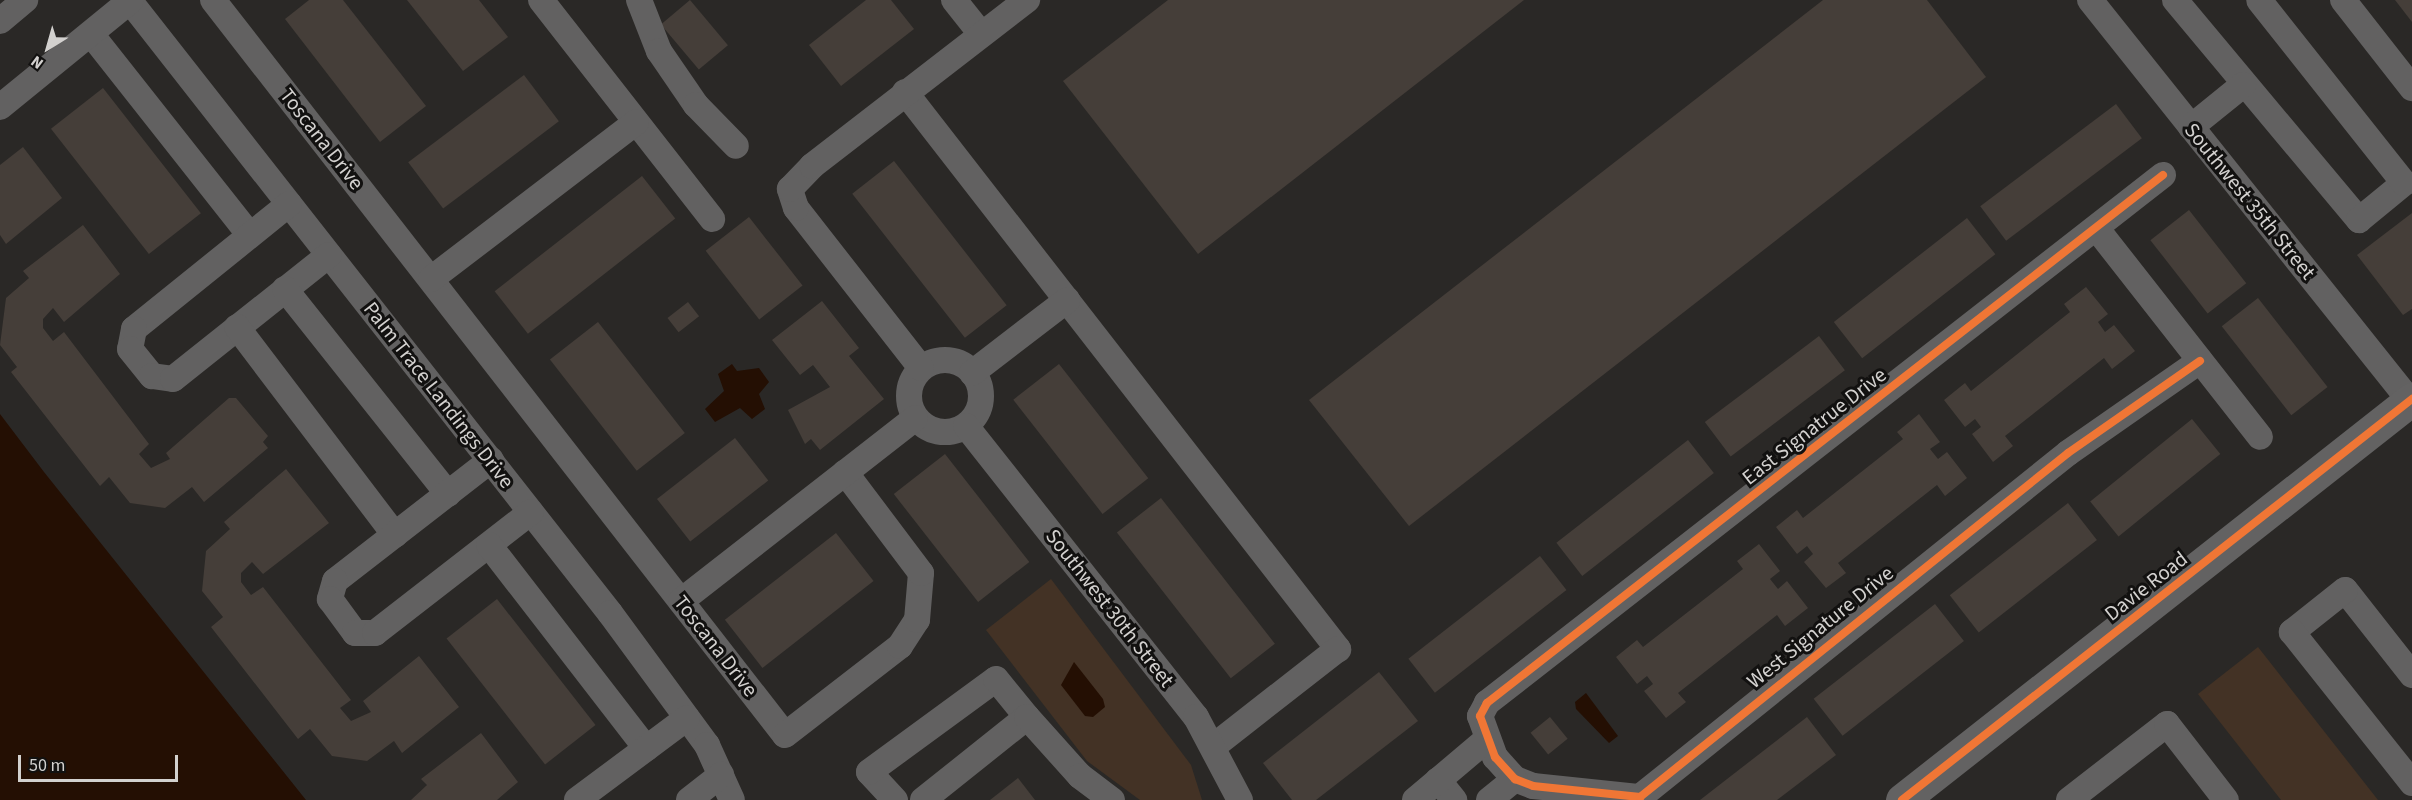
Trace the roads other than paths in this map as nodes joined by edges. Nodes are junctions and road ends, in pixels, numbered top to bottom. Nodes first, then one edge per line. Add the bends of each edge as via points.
1 (25, 0) edge
2 (213, 0) edge
3 (541, 0) edge
4 (639, 0) edge
5 (954, 0) edge
6 (1027, 0) edge
7 (2090, 0) edge
8 (2175, 0) edge
9 (2259, 0) edge
10 (2343, 0) edge
11 (129, 1) edge
12 (0, 21) edge
13 (91, 34) junction
14 (981, 34) junction
15 (2243, 85) junction
16 (2412, 88) edge
17 (905, 92) junction
18 (0, 107) edge
19 (636, 122) junction
20 (2191, 127) junction
21 (736, 146) dead end
22 (2163, 175) dead end
23 (2408, 180) edge
24 (289, 204) junction
25 (712, 219) dead end
26 (2097, 229) junction
27 (250, 235) junction
28 (329, 255) junction
29 (431, 279) junction
30 (285, 289) junction
31 (1067, 300) junction
32 (237, 327) junction
33 (2200, 361) junction
34 (921, 368) junction
35 (972, 372) junction
36 (2411, 400) edge
37 (915, 418) junction
38 (966, 426) junction
39 (2260, 437) dead end
40 (491, 460) junction
41 (845, 472) junction
42 (448, 494) junction
43 (531, 512) junction
44 (395, 535) junction
45 (489, 545) junction
46 (681, 601) junction
47 (2412, 675) edge
48 (1028, 717) junction
49 (687, 718) junction
50 (1486, 740) junction
51 (1214, 746) junction
52 (646, 748) junction
53 (721, 775) junction
54 (1515, 779) junction
55 (2412, 783) edge
56 (1446, 790) edge
57 (2073, 799) edge
58 (577, 800) edge
59 (689, 800) edge
60 (732, 800) edge
61 (895, 800) edge
62 (923, 800) edge
63 (1112, 800) edge
64 (1240, 800) edge
65 (1415, 800) edge
66 (1489, 800) edge
67 (1902, 800) edge
68 (2226, 800) edge

1 - 12 street
2 - 29 street, Toscana Drive
3 - 19 street
4 - 21 street via 659,51 696,105
5 - 14 street
6 - 14 street
7 - 20 street, Southwest 35th Street
8 - 15 street
9 - 23 street
10 - 16 street
11 - 13 street
11 - 24 street, Palm Trace Landings Drive
13 - 18 street
13 - 27 street
14 - 17 street
15 - 20 street
15 - 23 street via 2359,220
17 - 31 street
17 - 34 street via 795,180 790,189 796,208
19 - 25 street
19 - 29 street
20 - 36 street, Southwest 35th Street
22 - 26 street, East Signatrue Drive
24 - 27 street
24 - 28 street, Palm Trace Landings Drive
26 - 33 street
26 - 50 street, East Signatrue Drive via 1487,703 1480,716
27 - 32 street via 134,329 130,349 152,376 172,379
28 - 30 street
28 - 40 street, Palm Trace Landings Drive
29 - 46 street, Toscana Drive
30 - 32 street
30 - 42 street
31 - 35 street
31 - 51 street via 1338,649
32 - 44 street
33 - 39 street
33 - 54 street, West Signature Drive via 2068,453 1640,797 1533,786
34 - 35 street via 954,360
34 - 37 street via 908,392
35 - 38 street via 981,396
36 - 67 main road, Davie Road
37 - 38 street via 939,432
37 - 41 street
38 - 51 street, Southwest 30th Street
40 - 42 street
40 - 43 street, Palm Trace Landings Drive
41 - 46 street
41 - 46 street, Toscana Drive via 921,573 917,620 900,645 786,735
42 - 44 street
43 - 45 street
43 - 49 street, Palm Trace Landings Drive
44 - 45 street via 335,582 330,599 355,633 375,633
45 - 52 street
47 - 55 street via 2345,590 2292,632
48 - 61 street via 996,678 869,772
48 - 62 street
48 - 63 street via 1080,776
49 - 52 street
49 - 53 street, Palm Trace Landings Drive
50 - 54 street
50 - 56 street
51 - 64 street, Southwest 30th Street
52 - 58 street
53 - 59 street
53 - 60 street, Palm Trace Landings Drive
54 - 66 street
56 - 65 street
57 - 68 street via 2167,724

